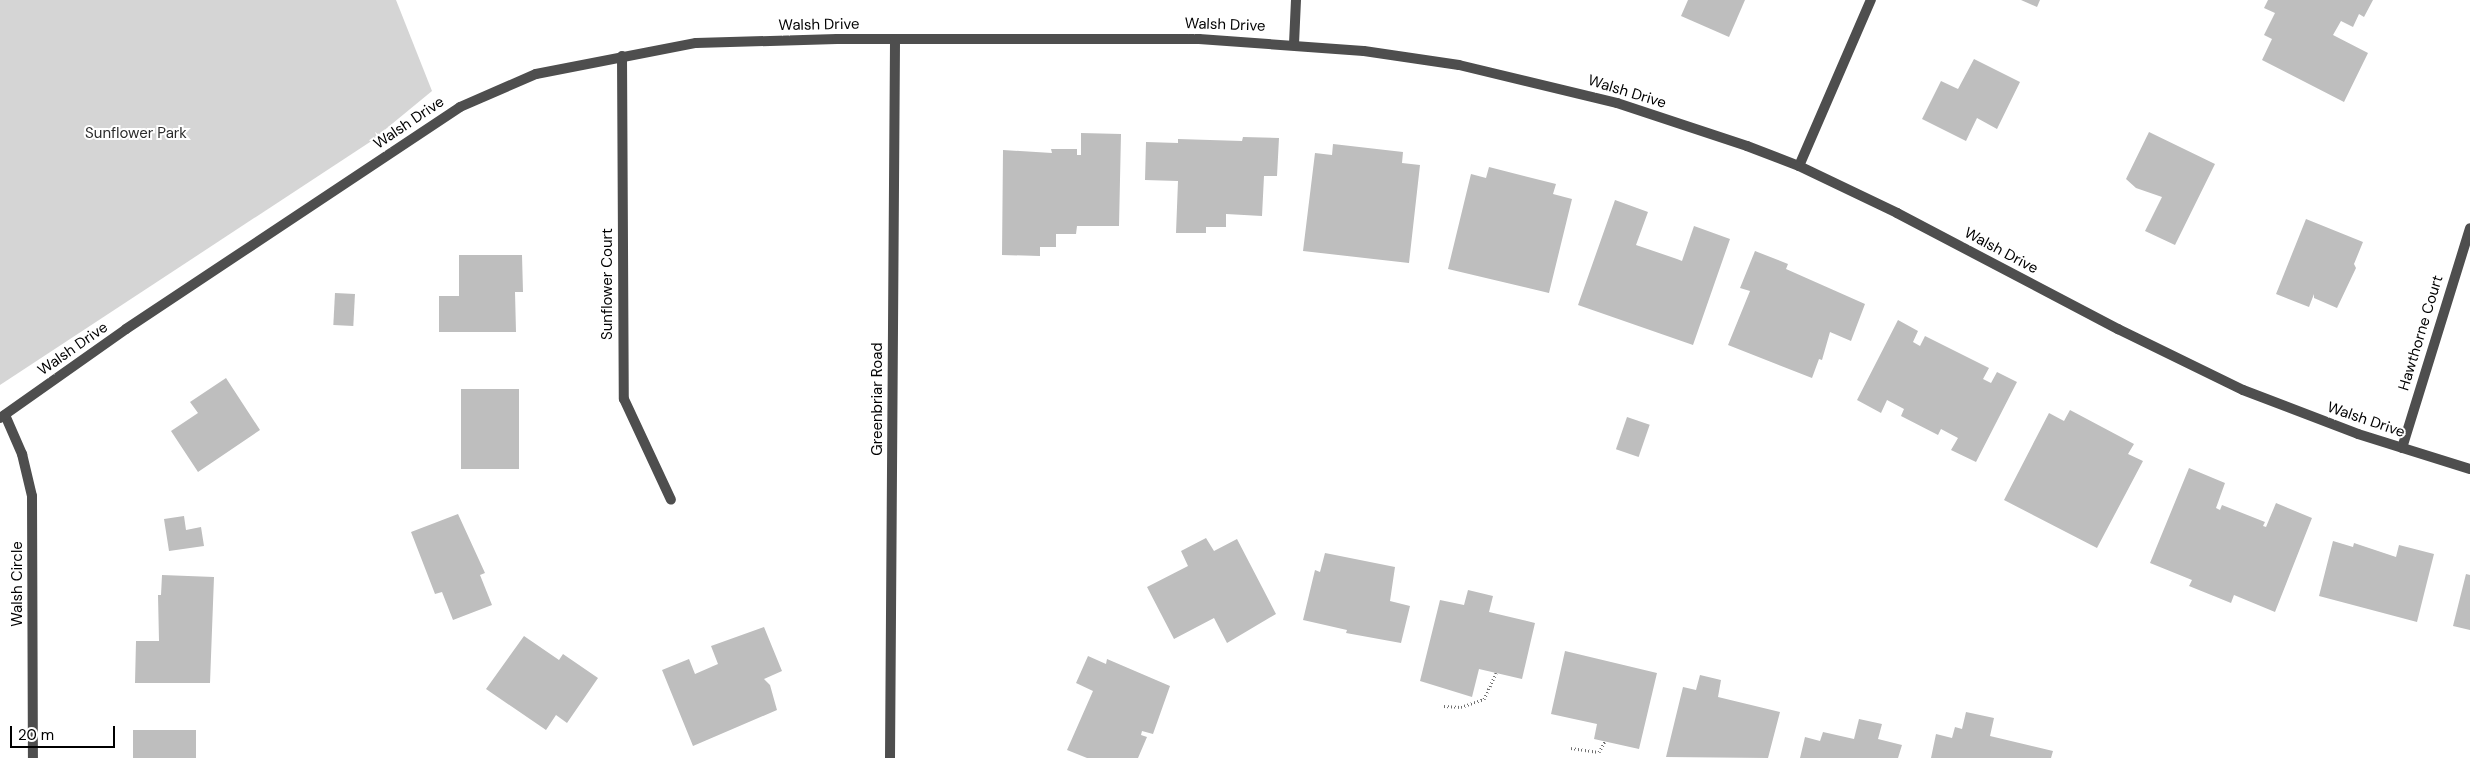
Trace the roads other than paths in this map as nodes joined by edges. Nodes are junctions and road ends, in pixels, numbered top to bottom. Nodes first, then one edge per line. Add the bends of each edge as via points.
1 (1296, 0) edge
2 (1871, 0) edge
3 (895, 40) junction
4 (1294, 44) junction
5 (622, 56) junction
6 (1799, 166) junction
7 (2470, 228) edge
8 (3, 416) edge
9 (2402, 448) junction
10 (2470, 469) edge
11 (670, 500) dead end
12 (32, 758) edge
13 (890, 758) edge

1 - 4 street
2 - 6 street
3 - 4 street, Walsh Drive via 1170,39
3 - 5 street, Walsh Drive via 696,43
3 - 13 street, Greenbriar Road
4 - 6 street, Walsh Drive via 1460,65 1561,88 1616,102
5 - 8 street, Walsh Drive via 536,74 460,107 126,329
5 - 11 street, Sunflower Court via 624,399
6 - 9 street, Walsh Drive via 2243,390
7 - 9 street, Hawthorne Court
8 - 12 street, Walsh Circle via 22,454 32,496
9 - 10 street, Walsh Drive

